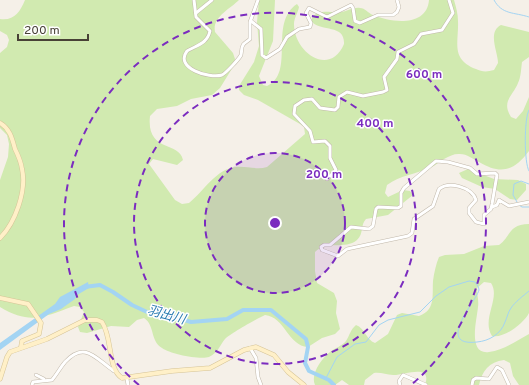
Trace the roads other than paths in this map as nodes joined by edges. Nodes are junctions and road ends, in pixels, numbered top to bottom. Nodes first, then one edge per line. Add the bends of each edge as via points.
1 (194, 0) edge
2 (212, 0) edge
3 (258, 0) edge
4 (397, 0) edge
5 (448, 0) edge
6 (196, 13) junction
7 (251, 21) junction
8 (0, 123) edge
9 (327, 179) dead end
10 (529, 202) edge
11 (492, 207) junction
12 (0, 238) edge
13 (0, 298) edge
14 (21, 347) junction
15 (250, 348) junction
16 (114, 371) junction
17 (36, 375) dead end
18 (0, 379) edge
19 (127, 379) junction
20 (46, 380) junction
21 (32, 385) edge
22 (128, 385) edge
23 (261, 385) edge
24 (304, 385) edge
25 (400, 385) edge
26 (426, 385) edge
27 (472, 385) edge
28 (509, 385) edge

1 - 6 street
2 - 6 street
3 - 7 street
4 - 7 street via 399,10 393,15 378,15 360,23 355,21 351,5 327,17 309,8 306,13 311,23 310,27 299,29 287,37 280,49 266,58 262,55 261,29
5 - 9 street via 453,13 446,25 439,32 421,34 414,44 398,52 397,60 384,77 387,90 363,96 347,92 339,96 338,107 335,110 320,108 312,99 304,100 295,106 294,114 310,131 313,142 325,142 330,146 330,158 336,170
6 - 7 street via 199,21 210,31 205,42 187,50 184,57 186,64 200,74 222,75 228,70 240,56 243,45 250,39
8 - 12 street via 11,135 22,170 23,185 9,228
10 - 11 street via 509,206 499,200 497,205
11 - 11 street via 495,174 477,174 470,168 436,161 404,188 398,208 378,207 375,222 370,229 351,227 330,245 321,248 338,256 347,249 408,236 412,233 414,219 433,206 439,189 445,186 455,185 472,194 476,200 469,210 479,224 486,223 484,215
13 - 14 street via 28,304 41,323 39,334 24,339
14 - 16 street via 47,339 85,320 97,320 102,322 107,330
14 - 18 street via 6,357
15 - 19 street via 210,368 172,371
15 - 23 street via 256,358
15 - 24 street via 269,351
16 - 19 street
16 - 20 street via 83,350 69,358 53,379
17 - 20 street
19 - 22 street
20 - 21 street via 33,382
25 - 26 street via 399,381 403,375
27 - 28 street via 476,378 489,379 497,367 502,370

